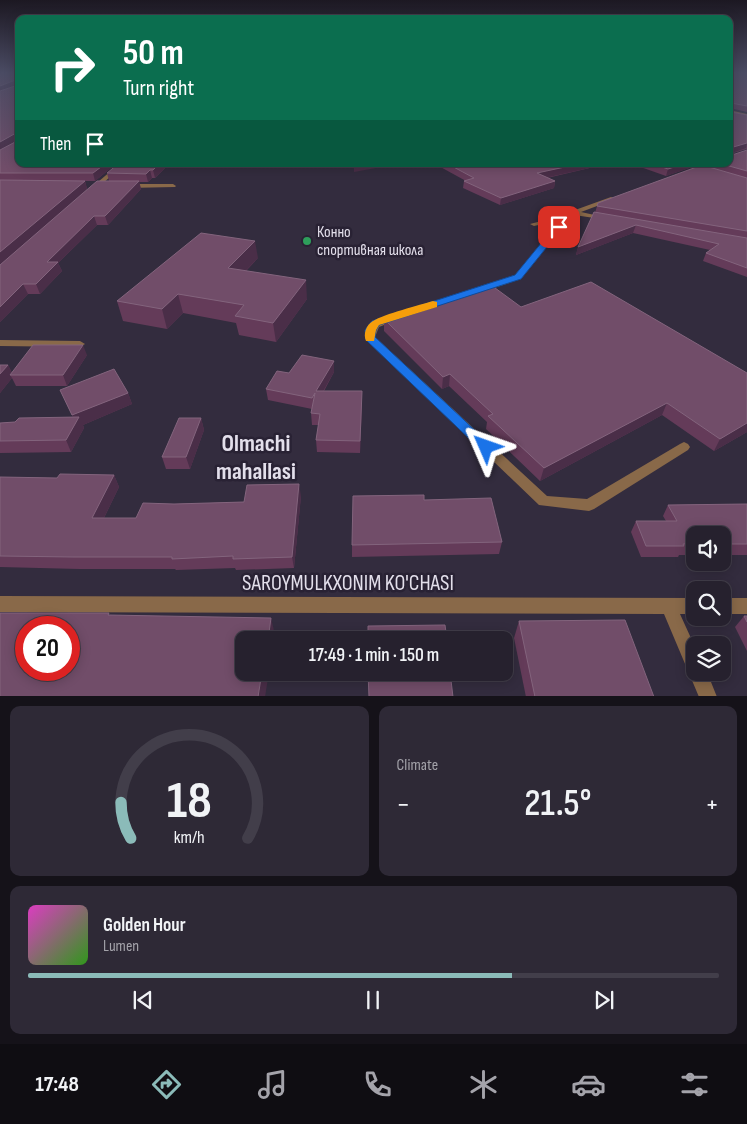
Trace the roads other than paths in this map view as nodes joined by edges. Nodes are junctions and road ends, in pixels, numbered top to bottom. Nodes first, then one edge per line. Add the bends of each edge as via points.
1 (733, 112) edge
2 (733, 115) edge
3 (747, 117) edge
4 (119, 167) edge
5 (701, 167) edge
6 (698, 168) junction
7 (715, 173) edge
8 (680, 174) edge
9 (97, 186) junction
10 (107, 186) edge
11 (116, 186) edge
12 (173, 186) dead end
13 (89, 189) edge
14 (617, 197) edge
15 (572, 213) junction
16 (555, 220) junction
17 (611, 220) edge
18 (534, 224) dead end
19 (470, 292) edge
20 (404, 314) edge
21 (0, 343) edge
22 (80, 344) edge
23 (684, 447) dead end
24 (0, 604) edge
25 (669, 606) junction
26 (686, 606) edge
27 (731, 606) edge
28 (747, 606) edge
29 (686, 646) edge
30 (702, 681) edge
31 (708, 696) edge

1 - 3 street
2 - 3 street
4 - 9 street
5 - 6 street
6 - 7 street
6 - 8 street
9 - 10 street
9 - 13 street
11 - 12 street
14 - 15 street
15 - 16 street
15 - 17 street
16 - 18 street
16 - 19 street via 559,227 518,277
20 - 23 street via 376,323 370,330 370,338 544,501 589,505
21 - 22 street
24 - 25 street, SAROYMULKXONIM KO'CHASI
25 - 26 street, SAROYMULKXONIM KO'CHASI
25 - 29 street
27 - 28 street
30 - 31 street

